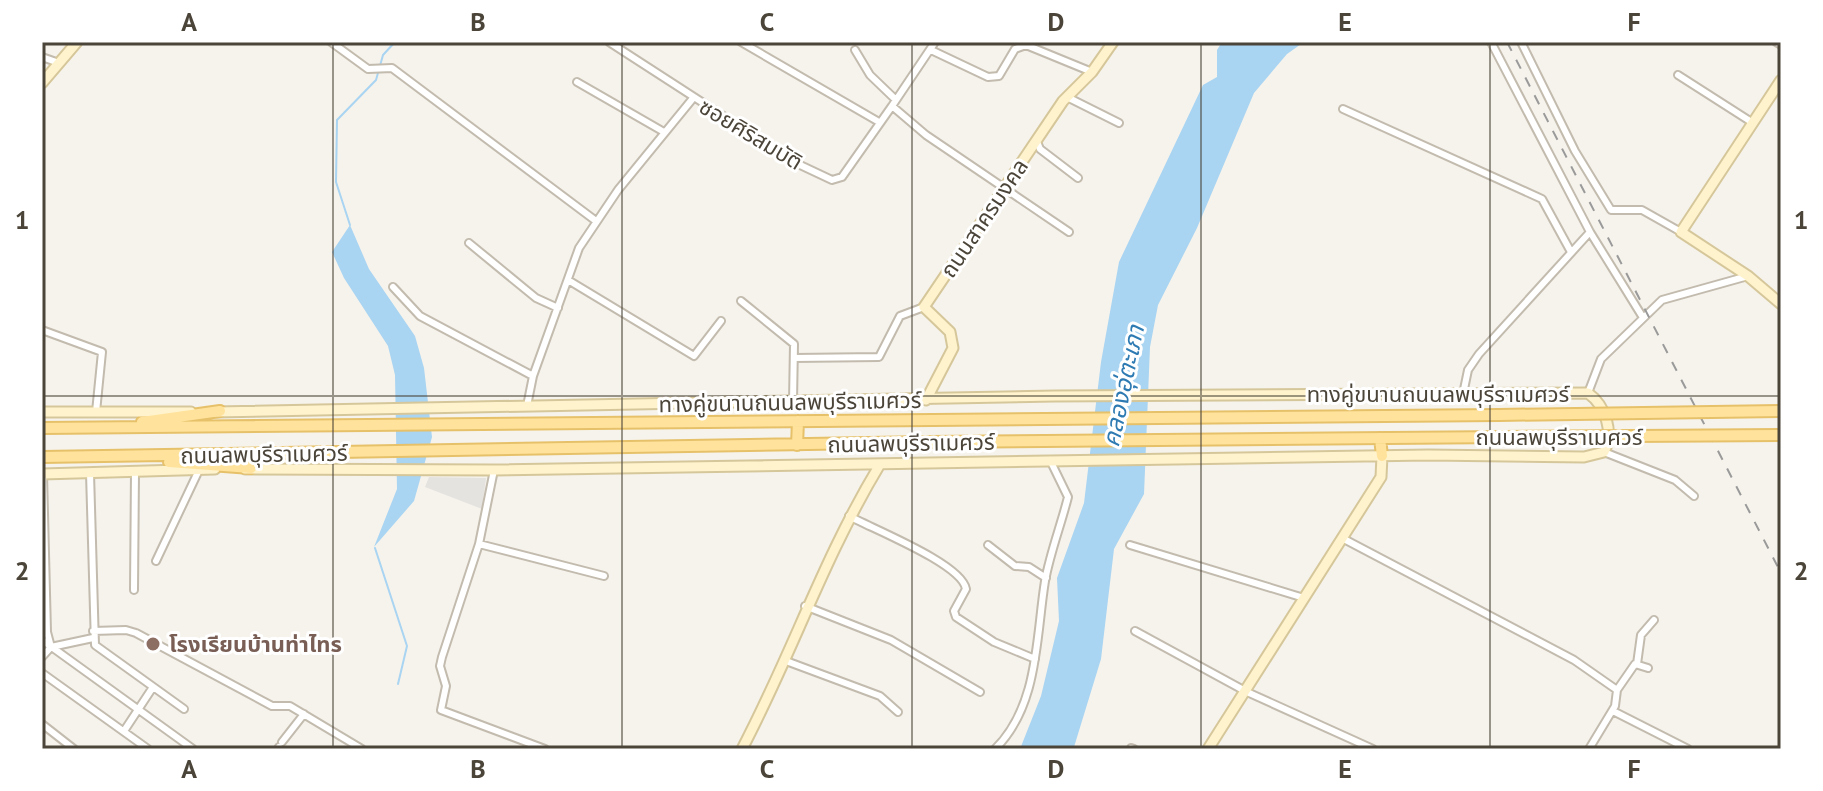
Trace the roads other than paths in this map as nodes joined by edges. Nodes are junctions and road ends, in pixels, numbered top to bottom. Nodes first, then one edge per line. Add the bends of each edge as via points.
1 (77, 42) edge
2 (331, 42) edge
3 (609, 42) edge
4 (741, 42) edge
5 (935, 42) edge
6 (1113, 42) edge
7 (1491, 42) edge
8 (1521, 42) edge
9 (855, 50) dead end
10 (931, 50) junction
11 (42, 57) edge
12 (59, 63) junction
13 (1092, 72) junction
14 (1678, 75) dead end
15 (1781, 80) edge
16 (577, 82) dead end
17 (42, 83) edge
18 (694, 97) junction
19 (1067, 97) junction
20 (894, 103) junction
21 (1343, 109) dead end
22 (879, 122) junction
23 (1119, 123) dead end
24 (1753, 123) junction
25 (664, 132) junction
26 (1038, 139) junction
27 (1078, 178) dead end
28 (1004, 187) junction
29 (596, 221) junction
30 (1069, 232) dead end
31 (1590, 232) junction
32 (1681, 232) junction
33 (469, 243) dead end
34 (1571, 252) junction
35 (1748, 276) junction
36 (568, 280) junction
37 (393, 287) dead end
38 (741, 301) dead end
39 (1781, 304) edge
40 (924, 307) junction
41 (558, 308) junction
42 (1642, 316) junction
43 (721, 321) dead end
44 (42, 330) edge
45 (794, 358) junction
46 (533, 376) junction
47 (1588, 393) junction
48 (1463, 394) junction
49 (926, 400) junction
50 (793, 401) junction
51 (527, 406) junction
52 (220, 411) junction
53 (1781, 411) edge
54 (42, 412) edge
55 (96, 412) junction
56 (798, 421) junction
57 (88, 427) junction
58 (42, 428) edge
59 (1781, 435) edge
60 (1380, 438) junction
61 (797, 445) junction
62 (1604, 452) junction
63 (1382, 456) junction
64 (42, 457) edge
65 (126, 457) junction
66 (1053, 460) junction
67 (879, 466) junction
68 (251, 468) junction
69 (199, 470) junction
70 (494, 470) junction
71 (135, 472) junction
72 (90, 473) junction
73 (43, 474) edge
74 (1694, 496) dead end
75 (849, 516) junction
76 (43, 537) edge
77 (1342, 538) junction
78 (479, 544) junction
79 (988, 545) dead end
80 (1130, 545) dead end
81 (156, 561) dead end
82 (604, 576) dead end
83 (1046, 578) junction
84 (134, 590) dead end
85 (1304, 598) junction
86 (805, 606) junction
87 (1654, 620) dead end
88 (1135, 631) dead end
89 (93, 634) junction
90 (42, 640) edge
91 (51, 647) junction
92 (42, 657) edge
93 (1035, 659) junction
94 (786, 661) junction
95 (1637, 664) junction
96 (1648, 668) dead end
97 (42, 673) edge
98 (153, 687) junction
99 (1617, 690) junction
100 (980, 692) dead end
101 (1247, 692) junction
102 (184, 709) dead end
103 (138, 710) junction
104 (1613, 711) junction
105 (898, 712) dead end
106 (304, 714) junction
107 (42, 724) edge
108 (124, 731) junction
109 (280, 746) edge
110 (356, 748) edge
111 (74, 749) edge
112 (148, 749) edge
113 (193, 749) edge
114 (545, 749) edge
115 (742, 749) edge
116 (995, 749) edge
117 (1208, 749) edge
118 (1373, 749) edge
119 (1589, 749) edge
120 (1688, 749) edge

1 - 12 main road
2 - 29 street via 368,69 392,68
3 - 18 street
4 - 22 street
5 - 10 street, ซอยศิริสมบัติ
6 - 13 main road, ถนนสาครมงคล
7 - 31 street
8 - 32 street via 1611,210 1642,210
9 - 20 street
10 - 13 street via 988,77 999,76 1015,49 1026,45
10 - 20 street, ซอยศิริสมบัติ
11 - 12 street
12 - 17 main road
13 - 19 main road, ถนนสาครมงคล
14 - 24 street
15 - 24 main road
16 - 25 street
18 - 22 street, ซอยศิริสมบัติ via 832,180 842,177
18 - 25 street, ซอยศิริสมบัติ
19 - 23 street
19 - 26 main road, ถนนสาครมงคล
20 - 22 street, ซอยศิริสมบัติ
20 - 28 street via 926,135
21 - 34 street via 1542,199
24 - 32 main road
25 - 29 street, ซอยศิริสมบัติ
26 - 27 street via 1040,149
26 - 28 main road, ถนนสาครมงคล
28 - 30 street
28 - 40 main road, ถนนสาครมงคล
29 - 36 street, ซอยศิริสมบัติ
31 - 34 street
31 - 42 street
32 - 35 main road
33 - 41 street via 536,298
34 - 48 street via 1479,354 1468,370
35 - 39 main road
35 - 42 street via 1662,300
36 - 41 street, ซอยศิริสมบัติ
36 - 43 street via 694,356
37 - 46 street via 420,316
38 - 45 street via 794,344
40 - 45 street via 900,316 879,357
40 - 49 main road via 950,332 953,348
41 - 46 street, ซอยศิริสมบัติ
42 - 47 street via 1601,359
44 - 55 street via 102,352
45 - 50 street
46 - 51 street, ซอยศิริสมบัติ
47 - 48 main road, ทางคู่ขนานถนนลพบุรีราเมศวร์
47 - 62 main road, ทางคู่ขนานถนนลพบุรีราเมศวร์ via 1607,420 1610,441
48 - 49 main road, ทางคู่ขนานถนนลพบุรีราเมศวร์
49 - 50 main road, ทางคู่ขนานถนนลพบุรีราเมศวร์
50 - 51 main road, ทางคู่ขนานถนนลพบุรีราเมศวร์
51 - 52 main road, ทางคู่ขนานถนนลพบุรีราเมศวร์
52 - 55 main road, ทางคู่ขนานถนนลพบุรีราเมศวร์
52 - 57 main road
53 - 56 main road, ถนนลพบุรีราเมศวร์, bridge
54 - 55 main road, ทางคู่ขนานถนนลพบุรีราเมศวร์
56 - 57 main road, ถนนลพบุรีราเมศวร์
56 - 61 main road
57 - 58 main road, ถนนลพบุรีราเมศวร์
59 - 60 main road, ถนนลพบุรีราเมศวร์, bridge
60 - 61 main road, ถนนลพบุรีราเมศวร์
60 - 63 main road
61 - 65 main road, ถนนลพบุรีราเมศวร์
62 - 63 main road via 1584,457
62 - 74 street via 1675,480
63 - 66 main road
63 - 77 main road via 1381,477
64 - 65 main road, ถนนลพบุรีราเมศวร์
65 - 68 main road
66 - 67 main road
66 - 83 street via 1068,497
67 - 70 main road
67 - 75 main road
68 - 69 main road
68 - 70 main road
69 - 71 main road
69 - 81 street
70 - 78 street
71 - 72 main road
71 - 84 street
72 - 73 main road
72 - 89 street
73 - 76 street
75 - 86 main road
75 - 93 street via 960,576 966,589 956,617 994,642
76 - 91 street
77 - 85 main road
77 - 99 street via 1574,660
78 - 82 street
78 - 114 street via 442,657 446,686 441,710
79 - 83 street via 1015,566 1029,567
80 - 85 street
83 - 93 street
85 - 101 main road
86 - 94 main road
86 - 100 street via 891,640
87 - 95 street via 1641,635
88 - 101 street
89 - 91 street
89 - 98 street via 95,645
89 - 106 street via 136,633 272,706
90 - 91 street
91 - 92 street
91 - 103 street
93 - 116 street via 1025,701
94 - 105 street via 880,696
94 - 115 main road
95 - 96 street
95 - 99 street
97 - 108 street
98 - 102 street
98 - 103 street
99 - 104 street
101 - 117 main road
101 - 118 street
103 - 108 street
103 - 113 street
104 - 119 street
104 - 120 street
106 - 109 street
106 - 110 street
107 - 111 street
108 - 112 street

